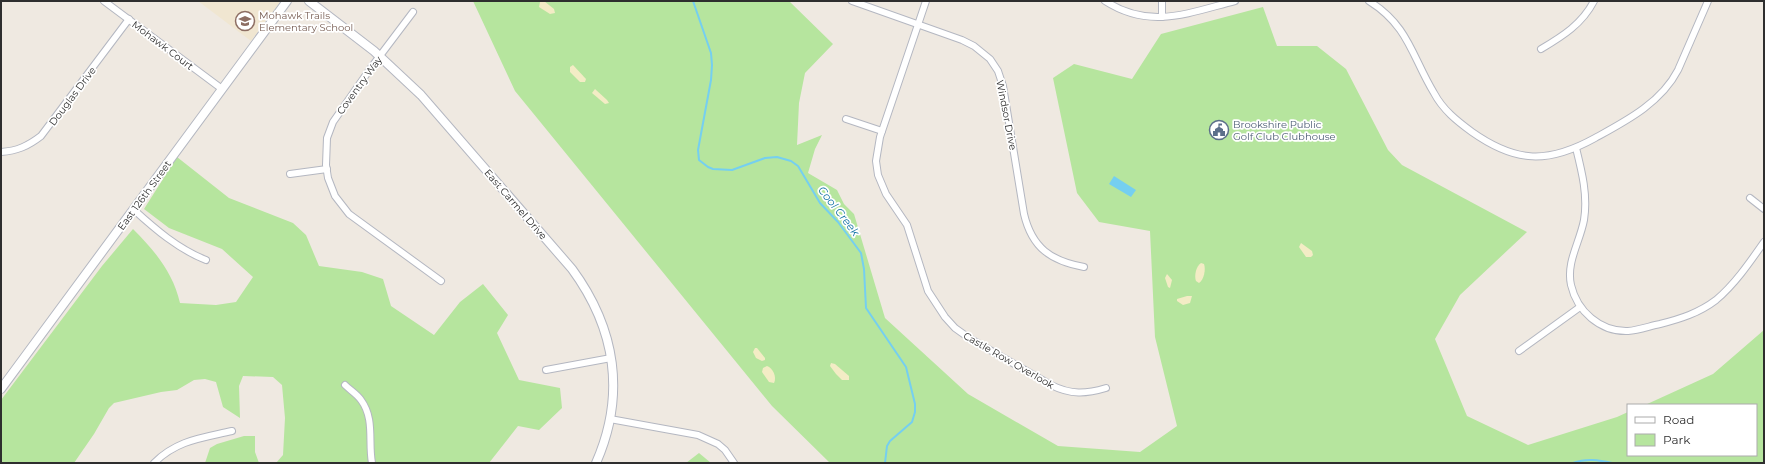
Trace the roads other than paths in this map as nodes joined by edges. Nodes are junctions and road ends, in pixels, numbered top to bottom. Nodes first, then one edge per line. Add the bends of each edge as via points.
1 (104, 1) edge
2 (287, 1) edge
3 (309, 1) edge
4 (852, 1) edge
5 (926, 1) edge
6 (1105, 1) edge
7 (1162, 1) edge
8 (1235, 1) edge
9 (1369, 1) edge
10 (1594, 1) edge
11 (1708, 1) edge
12 (413, 12) dead end
13 (1162, 18) junction
14 (129, 19) junction
15 (918, 25) junction
16 (1541, 49) dead end
17 (380, 56) junction
18 (222, 89) junction
19 (846, 119) dead end
20 (882, 131) junction
21 (1576, 148) junction
22 (1, 152) edge
23 (327, 169) junction
24 (290, 174) dead end
25 (1750, 198) dead end
26 (133, 209) junction
27 (1764, 209) edge
28 (1764, 242) edge
29 (206, 260) dead end
30 (1084, 267) dead end
31 (441, 281) dead end
32 (1580, 307) junction
33 (1519, 351) dead end
34 (611, 358) junction
35 (546, 370) dead end
36 (345, 385) dead end
37 (1106, 388) dead end
38 (1, 389) edge
39 (610, 419) junction
40 (232, 431) dead end
41 (154, 463) edge
42 (372, 463) edge
43 (596, 463) edge
44 (734, 463) edge

1 - 14 street, Mohawk Court
2 - 18 street, East 126th Street
3 - 17 street, East Carmel Drive
4 - 15 street, Windsor Drive
5 - 15 street, Castle Row Overlook
6 - 13 street via 1134,14
7 - 13 street
8 - 13 street
9 - 21 street via 1399,26 1434,94 1455,119 1472,132 1501,149 1527,156 1552,156
10 - 16 street via 1573,28
11 - 21 street via 1678,70 1666,89 1645,107
12 - 17 street, Coventry Way
14 - 18 street, Mohawk Court
14 - 22 street, Douglas Drive via 41,136 23,148
15 - 20 street, Castle Row Overlook
15 - 30 street, Windsor Drive via 974,46 987,55 994,64 1003,86 1029,231 1037,244 1050,256 1064,263
17 - 23 street, Coventry Way via 333,122 325,151
17 - 34 street, East Carmel Drive via 421,95 586,287 606,333
18 - 26 street, East 126th Street
19 - 20 street
20 - 37 street, Castle Row Overlook via 876,152 878,175 886,194 909,229 928,291 950,323 976,342 1061,390 1082,394
21 - 32 street via 1585,186 1586,205 1570,273 1573,291
23 - 24 street
23 - 31 street, Coventry Way via 335,196 349,214
25 - 27 street
26 - 29 street via 188,253
26 - 38 street, East 126th Street
28 - 32 street via 1736,280 1721,295 1701,310 1683,318 1633,330 1622,330 1597,322
32 - 33 street
34 - 35 street
34 - 39 street, East Carmel Drive via 614,393
36 - 42 street via 361,400 369,416
39 - 43 street, East Carmel Drive
39 - 44 street via 698,434 718,444
40 - 41 street via 180,444

